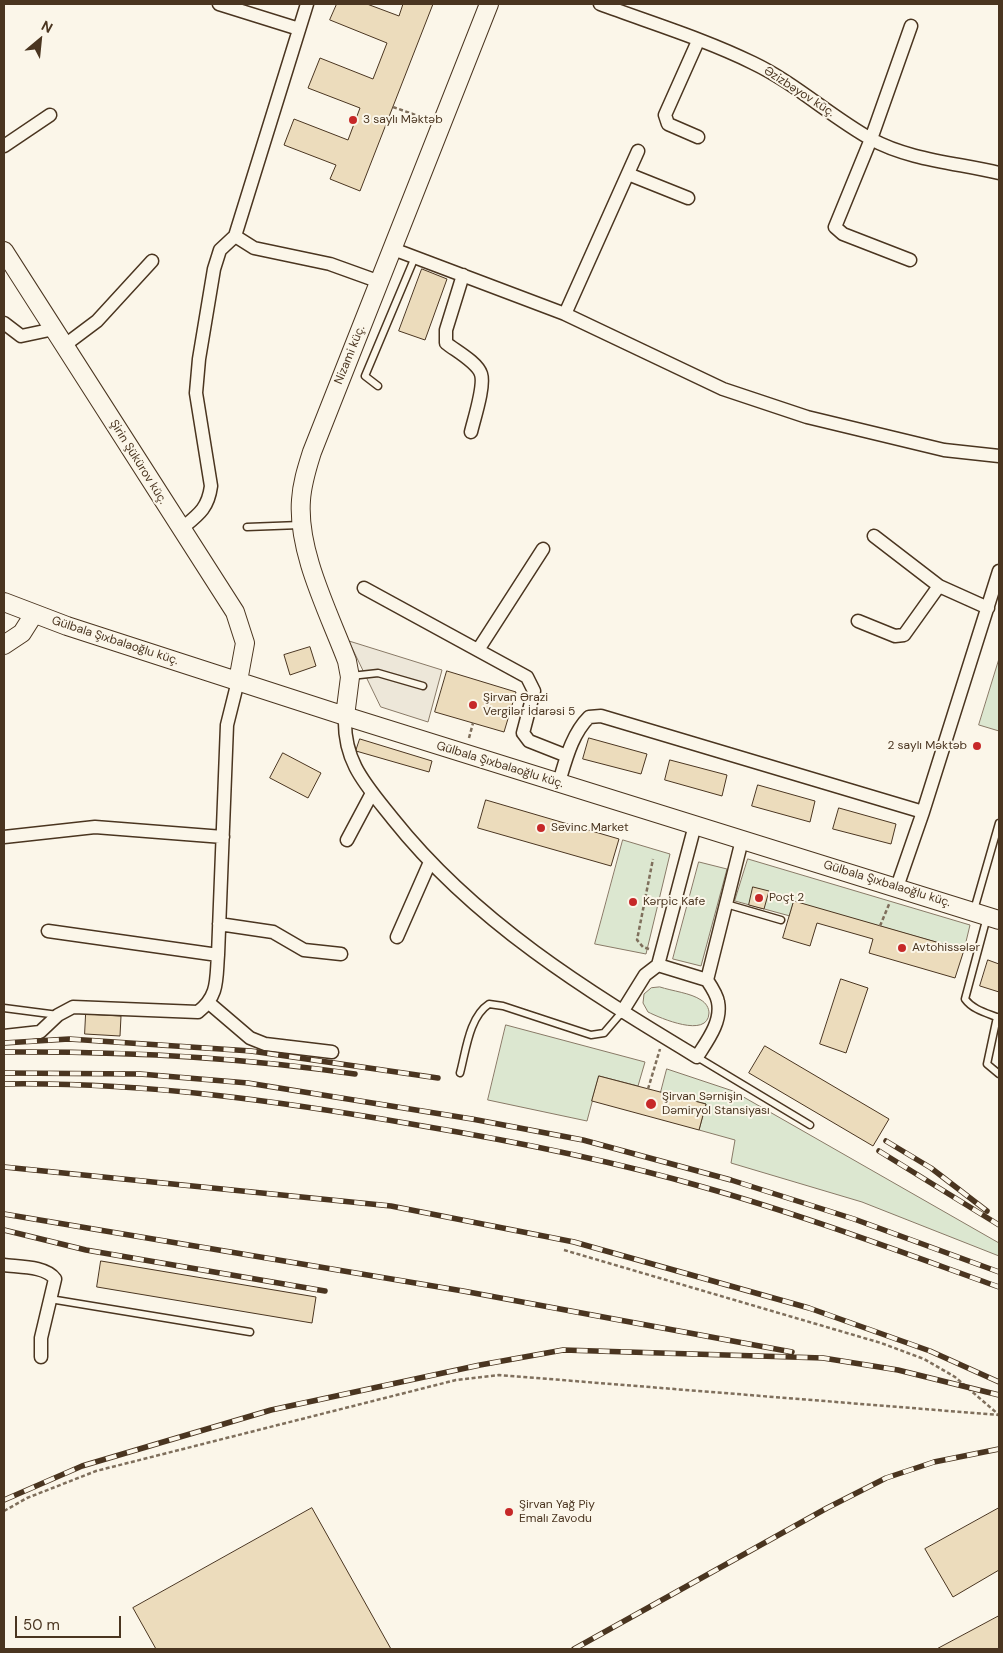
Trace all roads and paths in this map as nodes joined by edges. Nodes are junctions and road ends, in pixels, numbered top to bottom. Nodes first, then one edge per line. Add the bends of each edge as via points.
1 (218, 4) edge
2 (307, 4) edge
3 (489, 4) edge
4 (600, 4) edge
5 (911, 26) dead end
6 (299, 29) junction
7 (698, 41) junction
8 (393, 107) dead end
9 (50, 116) dead end
10 (442, 124) junction
11 (698, 136) dead end
12 (872, 139) junction
13 (4, 146) edge
14 (638, 151) dead end
15 (999, 172) edge
16 (628, 174) junction
17 (688, 198) dead end
18 (235, 236) junction
19 (393, 249) junction
20 (4, 251) edge
21 (415, 256) junction
22 (910, 260) dead end
23 (152, 261) dead end
24 (463, 275) junction
25 (380, 282) junction
26 (565, 314) junction
27 (4, 323) edge
28 (54, 329) junction
29 (64, 345) junction
30 (378, 386) dead end
31 (471, 432) dead end
32 (999, 456) edge
33 (301, 525) junction
34 (247, 527) dead end
35 (181, 529) junction
36 (874, 536) dead end
37 (543, 549) dead end
38 (999, 571) edge
39 (939, 586) junction
40 (364, 588) dead end
41 (4, 602) edge
42 (988, 608) junction
43 (34, 614) junction
44 (858, 621) dead end
45 (4, 645) edge
46 (478, 650) junction
47 (350, 677) junction
48 (238, 681) junction
49 (423, 686) dead end
50 (345, 716) junction
51 (567, 756) junction
52 (558, 782) junction
53 (372, 793) junction
54 (923, 812) junction
55 (999, 823) edge
56 (695, 825) junction
57 (223, 836) junction
58 (4, 837) edge
59 (348, 840) dead end
60 (742, 840) junction
61 (654, 859) dead end
62 (430, 862) junction
63 (897, 887) junction
64 (726, 904) junction
65 (987, 916) edge
66 (781, 920) dead end
67 (219, 924) junction
68 (880, 926) dead end
69 (48, 931) dead end
70 (397, 937) dead end
71 (340, 954) dead end
72 (218, 955) junction
73 (659, 959) junction
74 (707, 980) junction
75 (209, 1003) junction
76 (4, 1008) edge
77 (622, 1012) junction
78 (58, 1015) junction
79 (998, 1018) edge
80 (4, 1036) edge
81 (664, 1037) junction
82 (332, 1052) dead end
83 (697, 1057) junction
84 (460, 1073) dead end
85 (999, 1074) edge
86 (648, 1089) dead end
87 (810, 1125) dead end
88 (564, 1250) dead end
89 (4, 1266) edge
90 (50, 1299) junction
91 (250, 1332) dead end
92 (41, 1357) dead end
93 (999, 1415) edge
94 (4, 1511) edge

1 - 6 street
2 - 6 street
3 - 10 main road, Nizami küç.
4 - 7 street, Əzizbəyov küç.
5 - 12 street
6 - 18 street
7 - 11 street via 665,114 668,124
7 - 12 street, Əzizbəyov küç. via 752,62 782,78
8 - 10 path
9 - 13 street
10 - 19 main road, Nizami küç.
12 - 15 street, Əzizbəyov küç. via 902,151
12 - 22 street via 836,226 843,234
14 - 16 street
16 - 17 street
16 - 26 street
18 - 25 street via 254,248 330,264
18 - 35 street via 220,250 214,269 199,359 196,393 210,486 209,499 203,510
19 - 21 street
19 - 25 main road, Nizami küç.
20 - 28 main road, Şirin Şükürov küç.
21 - 24 street
21 - 30 lane via 365,376
23 - 29 street via 97,321
24 - 26 street
24 - 31 street via 446,330 446,343 481,373
25 - 33 main road, Nizami küç. via 309,460 300,500
26 - 32 street via 723,389 807,417 944,450
27 - 28 street via 21,336
28 - 29 main road, Şirin Şükürov küç.
29 - 35 main road, Şirin Şükürov küç.
33 - 34 lane
33 - 47 main road, Nizami küç. via 309,560 347,660
35 - 48 main road, Şirin Şükürov küç. via 242,628 246,643
36 - 39 street
37 - 46 street
38 - 42 street
39 - 42 street
39 - 44 street via 904,635 895,636
40 - 46 street
41 - 43 main road, Gülbala Şıxbalaoğlu küç.
42 - 54 street
43 - 45 main road via 22,633
43 - 48 main road, Gülbala Şıxbalaoğlu küç.
46 - 51 street via 527,677 534,691 523,733 529,741
47 - 49 lane via 378,673
47 - 50 main road, Nizami küç.
48 - 50 main road, Gülbala Şıxbalaoğlu küç.
48 - 57 street via 227,725
50 - 52 main road, Gülbala Şıxbalaoğlu küç.
50 - 53 street via 344,736 348,752
51 - 52 street
51 - 54 street via 580,725 589,717 602,716
52 - 56 main road, Gülbala Şıxbalaoğlu küç.
53 - 59 street
53 - 62 street
54 - 63 street
55 - 65 lane
56 - 60 main road, Gülbala Şıxbalaoğlu küç.
56 - 73 street
57 - 58 street via 95,827
57 - 67 street
60 - 63 main road, Gülbala Şıxbalaoğlu küç.
60 - 64 street
61 - 73 path via 637,940
62 - 70 street
62 - 77 street via 524,946
63 - 65 main road, Gülbala Şıxbalaoğlu küç.
63 - 68 path
64 - 66 lane
64 - 74 street
65 - 79 lane via 966,999 974,1008
67 - 71 street via 273,932 304,950
67 - 72 street
69 - 72 street
72 - 75 street via 215,988
73 - 74 street
73 - 77 street
74 - 83 street via 718,1000 718,1016
75 - 78 street via 198,1012 73,1006
75 - 82 street via 250,1038 265,1044
76 - 78 lane
77 - 81 street
77 - 84 lane via 604,1032 591,1035 504,1006 488,1004 480,1009 476,1018
78 - 80 street via 40,1032
79 - 85 lane via 987,1064
81 - 83 street
81 - 86 path
83 - 87 lane
88 - 93 path via 871,1340 924,1359 956,1377
89 - 90 street via 52,1274 55,1279
90 - 91 lane
90 - 92 street via 41,1338
93 - 94 path via 499,1375 456,1380 96,1471

